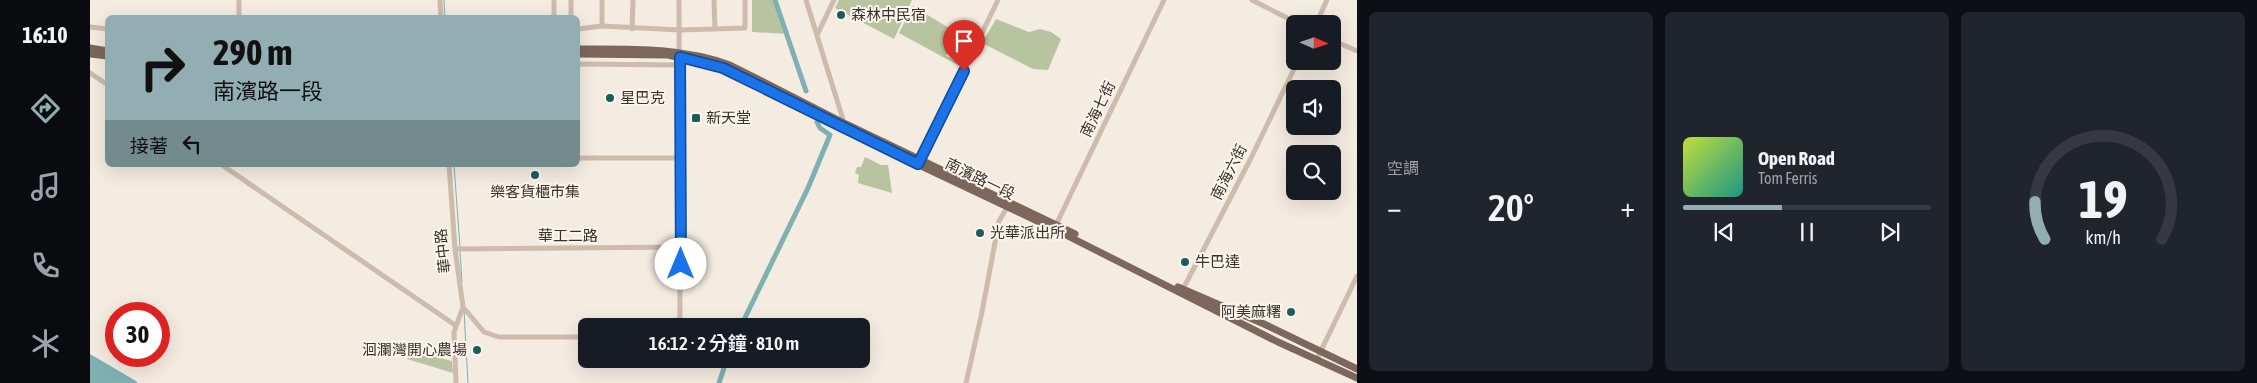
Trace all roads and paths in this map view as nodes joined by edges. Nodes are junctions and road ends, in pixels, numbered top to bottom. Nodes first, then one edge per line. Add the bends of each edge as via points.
1 (239, 0) edge
2 (440, 0) edge
3 (554, 0) edge
4 (571, 0) edge
5 (602, 0) edge
6 (633, 0) edge
7 (679, 0) edge
8 (714, 0) edge
9 (745, 0) edge
10 (806, 0) edge
11 (834, 0) edge
12 (998, 0) edge
13 (1164, 0) edge
14 (1252, 0) edge
15 (1327, 0) edge
16 (239, 15) edge
17 (442, 15) edge
18 (554, 15) edge
19 (571, 15) edge
20 (1320, 15) edge
21 (1286, 17) edge
22 (602, 26) junction
23 (90, 27) edge
24 (632, 28) junction
25 (105, 29) edge
26 (580, 29) edge
27 (716, 29) junction
28 (680, 30) junction
29 (818, 35) junction
30 (1341, 44) edge
31 (90, 48) edge
32 (580, 49) edge
33 (105, 50) edge
34 (1357, 52) edge
35 (90, 54) edge
36 (580, 54) edge
37 (105, 56) edge
38 (680, 58) junction
39 (580, 64) edge
40 (1294, 70) edge
41 (90, 73) edge
42 (105, 84) edge
43 (844, 126) junction
44 (580, 158) edge
45 (681, 158) junction
46 (919, 162) junction
47 (225, 167) edge
48 (449, 167) edge
49 (1008, 206) junction
50 (1056, 226) junction
51 (681, 247) junction
52 (455, 249) junction
53 (1357, 276) edge
54 (1182, 291) junction
55 (463, 307) junction
56 (679, 318) edge
57 (455, 325) junction
58 (578, 337) edge
59 (1321, 351) junction
60 (1317, 359) junction
61 (1357, 369) edge
62 (1357, 378) edge
63 (456, 383) edge
64 (966, 383) edge

1 - 16 street
2 - 17 street
3 - 18 street
4 - 19 street
5 - 22 street
6 - 24 street
7 - 28 street
8 - 27 street
9 - 27 street via 745,28
10 - 29 street
11 - 29 street
12 - 46 street
13 - 50 street, 南海七街
14 - 21 street
15 - 20 street
22 - 24 street
22 - 26 street
23 - 25 street
24 - 28 street
27 - 28 street
28 - 38 street
29 - 43 street
30 - 34 street
31 - 33 main road
32 - 38 main road, 南濱路一段 via 650,49
35 - 37 main road
36 - 38 main road, 南濱路一段 via 650,54
38 - 39 street
38 - 43 main road, 南濱路一段 via 730,65
38 - 45 street
40 - 54 street, 南海六街
41 - 42 street
43 - 46 main road, 南濱路一段
44 - 45 street
45 - 51 street
46 - 49 main road, 南濱路一段
47 - 57 street
48 - 52 street, 華中路
49 - 50 main road, 南濱路一段
49 - 64 street via 999,221
50 - 54 main road, 南濱路一段
51 - 52 street, 華工二路
51 - 56 street
52 - 55 street, 華中路
53 - 59 street
54 - 59 main road, 南濱路一段
54 - 60 main road, 南濱路一段
55 - 57 street
55 - 58 street via 484,332 499,337
57 - 63 street
59 - 60 street
59 - 61 main road, 南濱路一段
60 - 62 main road, 南濱路一段

